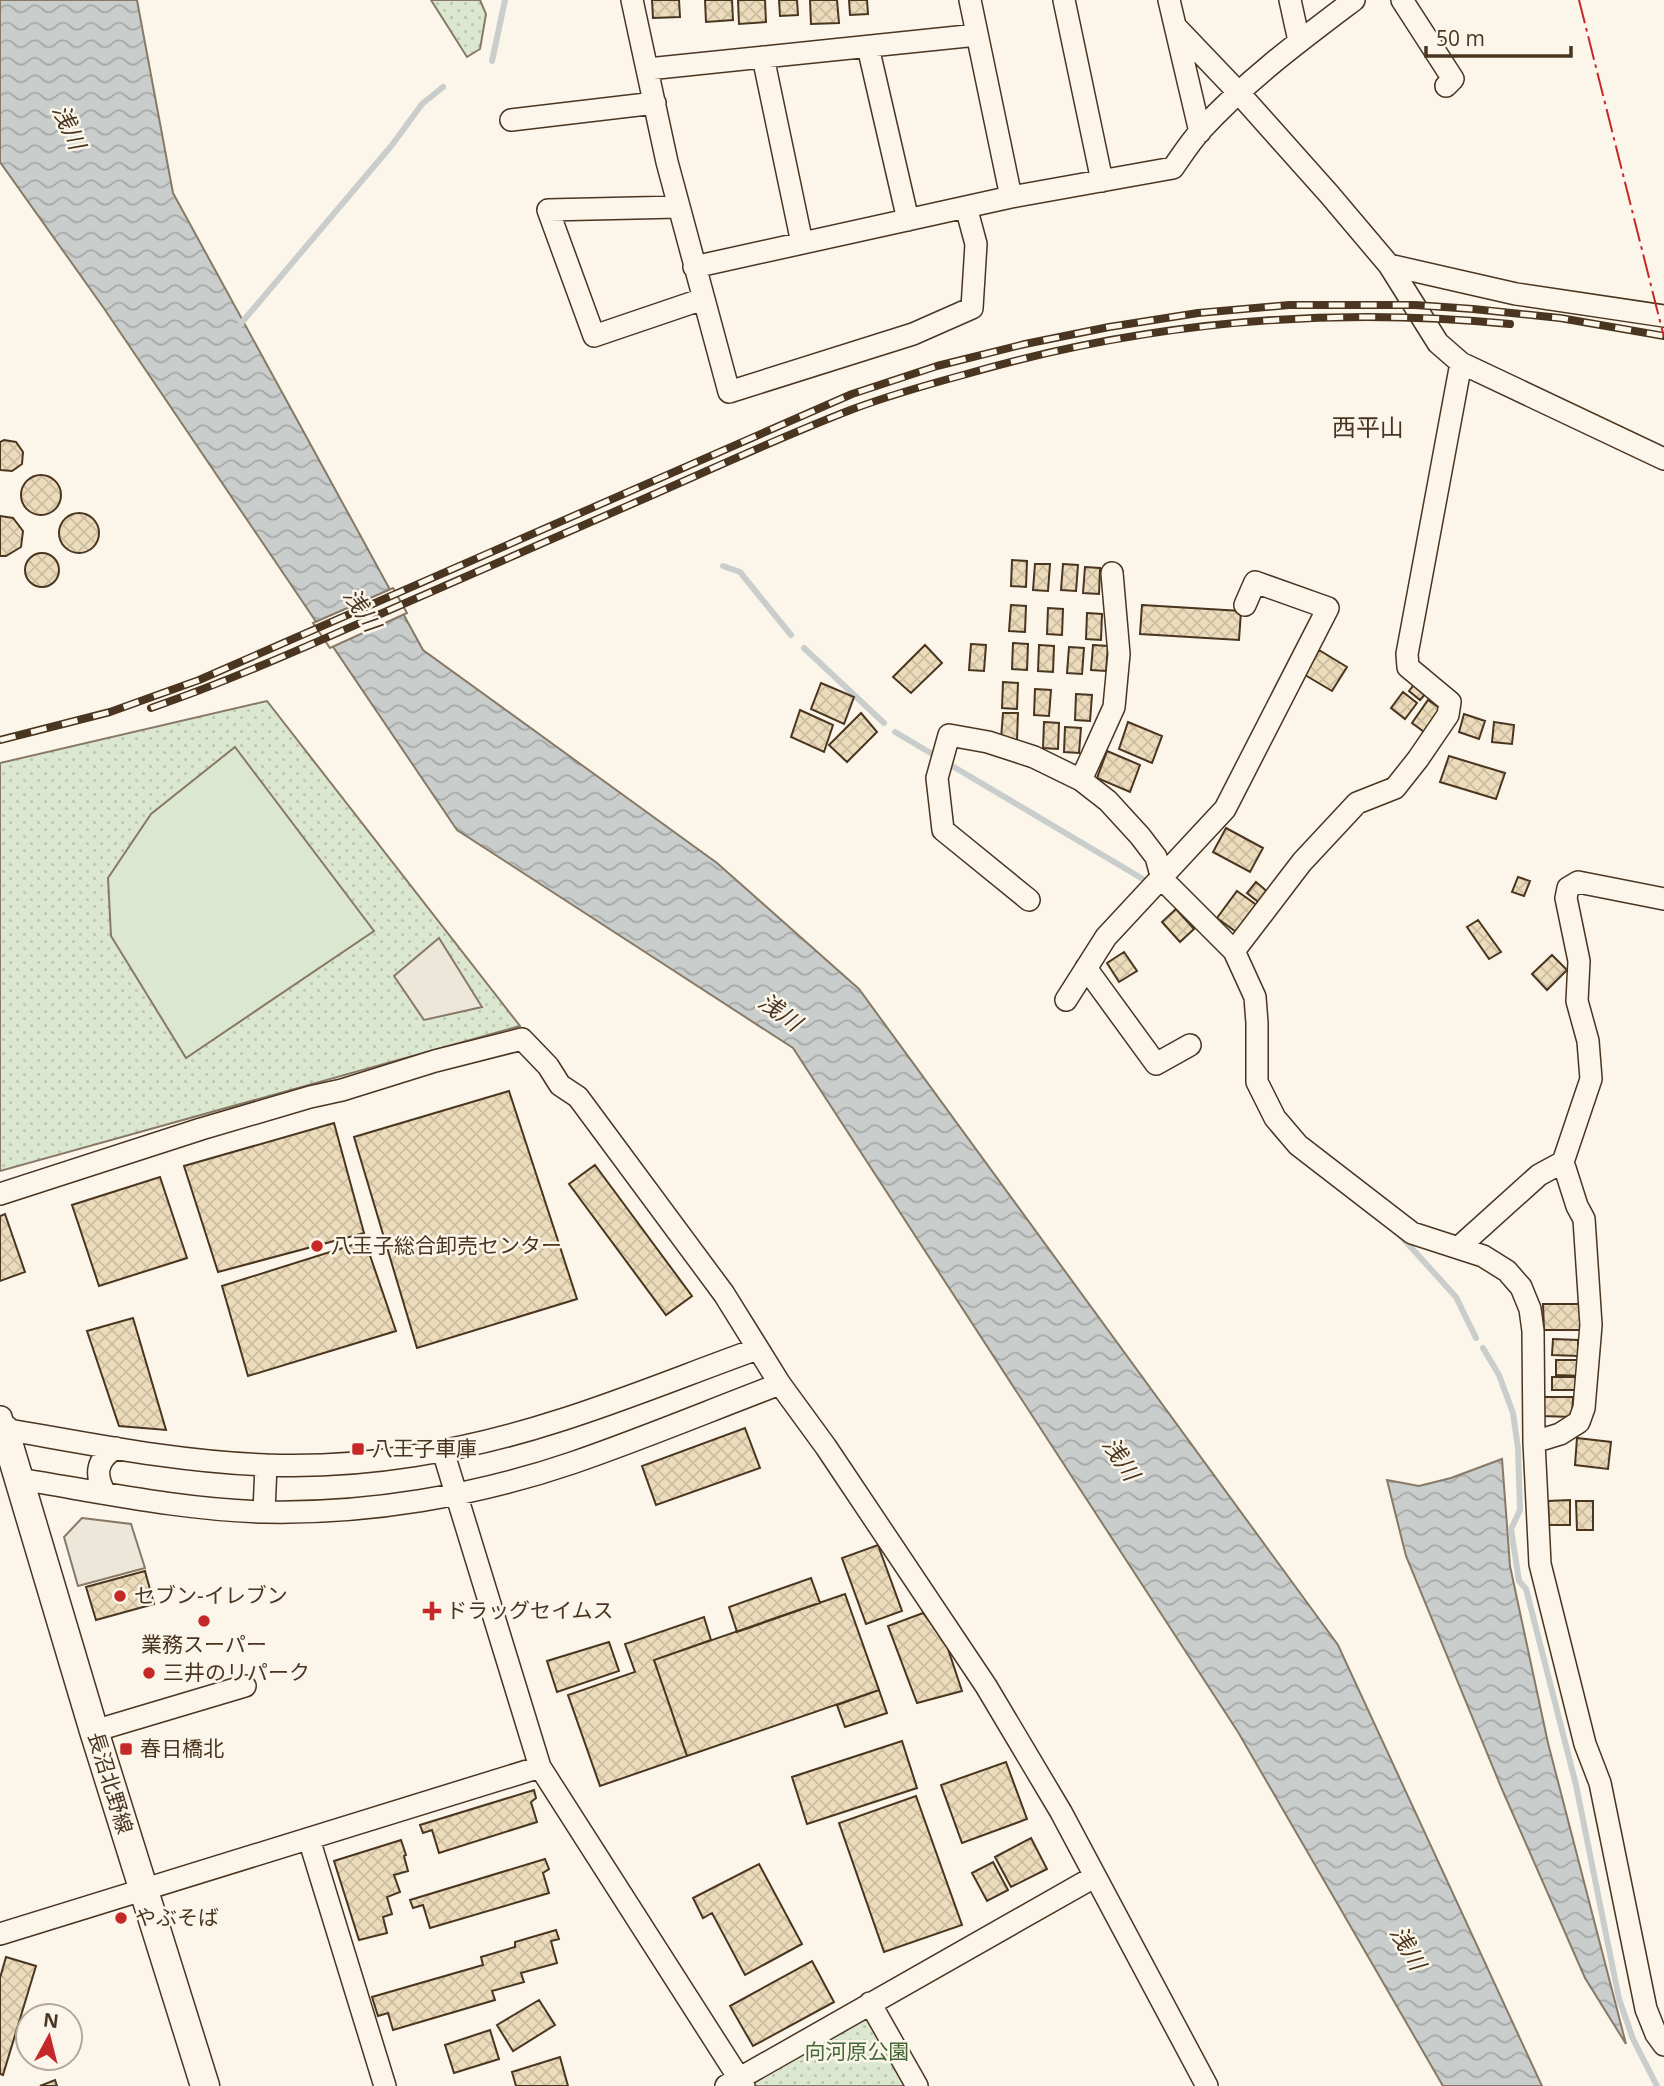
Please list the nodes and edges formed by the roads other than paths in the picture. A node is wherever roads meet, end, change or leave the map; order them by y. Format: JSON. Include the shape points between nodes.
{"nodes":[{"id":1,"x":632,"y":0,"type":"edge"},
{"id":2,"x":970,"y":0,"type":"edge"},
{"id":3,"x":1064,"y":0,"type":"edge"},
{"id":4,"x":1169,"y":0,"type":"edge"},
{"id":5,"x":1290,"y":0,"type":"edge"},
{"id":6,"x":1354,"y":0,"type":"edge"},
{"id":7,"x":1402,"y":0,"type":"edge"},
{"id":8,"x":1175,"y":27,"type":"junction"},
{"id":9,"x":977,"y":35,"type":"junction"},
{"id":10,"x":1299,"y":41,"type":"junction"},
{"id":11,"x":868,"y":47,"type":"junction"},
{"id":12,"x":763,"y":57,"type":"junction"},
{"id":13,"x":648,"y":69,"type":"junction"},
{"id":14,"x":1446,"y":86,"type":"dead end"},
{"id":15,"x":1238,"y":92,"type":"junction"},
{"id":16,"x":655,"y":103,"type":"junction"},
{"id":17,"x":511,"y":120,"type":"dead end"},
{"id":18,"x":1200,"y":132,"type":"junction"},
{"id":19,"x":1102,"y":181,"type":"junction"},
{"id":20,"x":1011,"y":197,"type":"junction"},
{"id":21,"x":678,"y":206,"type":"junction"},
{"id":22,"x":967,"y":206,"type":"junction"},
{"id":23,"x":908,"y":219,"type":"junction"},
{"id":24,"x":802,"y":243,"type":"junction"},
{"id":25,"x":1389,"y":265,"type":"junction"},
{"id":26,"x":694,"y":267,"type":"junction"},
{"id":27,"x":704,"y":299,"type":"junction"},
{"id":28,"x":1664,"y":316,"type":"edge"},
{"id":29,"x":1461,"y":363,"type":"junction"},
{"id":30,"x":1664,"y":459,"type":"edge"},
{"id":31,"x":1112,"y":573,"type":"dead end"},
{"id":32,"x":1245,"y":605,"type":"dead end"},
{"id":33,"x":1081,"y":779,"type":"junction"},
{"id":34,"x":1162,"y":878,"type":"junction"},
{"id":35,"x":1664,"y":899,"type":"edge"},
{"id":36,"x":1029,"y":900,"type":"dead end"},
{"id":37,"x":1234,"y":951,"type":"junction"},
{"id":38,"x":1086,"y":968,"type":"junction"},
{"id":39,"x":1066,"y":1000,"type":"dead end"},
{"id":40,"x":1190,"y":1045,"type":"dead end"},
{"id":41,"x":1563,"y":1162,"type":"junction"},
{"id":42,"x":0,"y":1194,"type":"edge"},
{"id":43,"x":1458,"y":1248,"type":"junction"},
{"id":44,"x":757,"y":1349,"type":"junction"},
{"id":45,"x":780,"y":1384,"type":"junction"},
{"id":46,"x":1,"y":1424,"type":"edge"},
{"id":47,"x":1534,"y":1442,"type":"junction"},
{"id":48,"x":116,"y":1448,"type":"junction"},
{"id":49,"x":443,"y":1451,"type":"junction"},
{"id":50,"x":266,"y":1465,"type":"junction"},
{"id":51,"x":10,"y":1477,"type":"edge"},
{"id":52,"x":105,"y":1493,"type":"junction"},
{"id":53,"x":455,"y":1495,"type":"junction"},
{"id":54,"x":264,"y":1512,"type":"junction"},
{"id":55,"x":245,"y":1686,"type":"dead end"},
{"id":56,"x":94,"y":1731,"type":"junction"},
{"id":57,"x":540,"y":1767,"type":"junction"},
{"id":58,"x":309,"y":1839,"type":"junction"},
{"id":59,"x":1094,"y":1877,"type":"junction"},
{"id":60,"x":143,"y":1890,"type":"junction"},
{"id":61,"x":0,"y":1934,"type":"edge"},
{"id":62,"x":870,"y":2003,"type":"junction"},
{"id":63,"x":1664,"y":2045,"type":"edge"},
{"id":64,"x":736,"y":2084,"type":"edge"},
{"id":65,"x":205,"y":2086,"type":"edge"},
{"id":66,"x":385,"y":2086,"type":"edge"},
{"id":67,"x":917,"y":2086,"type":"edge"},
{"id":68,"x":1207,"y":2086,"type":"edge"}],
"edges":[{"from":1,"to":13,"type":"street"},
{"from":2,"to":9,"type":"street"},
{"from":3,"to":19,"type":"street"},
{"from":4,"to":8,"type":"street"},
{"from":5,"to":10,"type":"street"},
{"from":6,"to":10,"type":"street"},
{"from":7,"to":14,"type":"street","via":[[1453,79]]},
{"from":8,"to":15,"type":"street"},
{"from":8,"to":18,"type":"street"},
{"from":9,"to":11,"type":"street"},
{"from":9,"to":20,"type":"street"},
{"from":10,"to":15,"type":"street"},
{"from":11,"to":12,"type":"street"},
{"from":11,"to":23,"type":"street"},
{"from":12,"to":13,"type":"street"},
{"from":12,"to":24,"type":"street"},
{"from":13,"to":16,"type":"street"},
{"from":15,"to":18,"type":"street"},
{"from":15,"to":25,"type":"street"},
{"from":16,"to":17,"type":"street"},
{"from":16,"to":21,"type":"street"},
{"from":18,"to":19,"type":"street","via":[[1173,168]]},
{"from":19,"to":20,"type":"street"},
{"from":20,"to":22,"type":"street"},
{"from":21,"to":26,"type":"street"},
{"from":21,"to":27,"type":"street","via":[[548,210],[594,335]]},
{"from":22,"to":23,"type":"street"},
{"from":22,"to":27,"type":"street","via":[[976,244],[972,308],[914,334],[729,392]]},
{"from":23,"to":24,"type":"street"},
{"from":24,"to":26,"type":"street"},
{"from":25,"to":28,"type":"street","via":[[1516,294]]},
{"from":25,"to":29,"type":"street","via":[[1438,343]]},
{"from":26,"to":27,"type":"street"},
{"from":29,"to":30,"type":"street"},
{"from":29,"to":37,"type":"street","via":[[1407,654],[1408,667],[1450,702],[1448,715],[1395,788],[1357,803],[1303,862]]},
{"from":31,"to":33,"type":"street","via":[[1118,654],[1114,707]]},
{"from":32,"to":34,"type":"street","via":[[1255,582],[1328,608],[1225,809]]},
{"from":33,"to":34,"type":"street","via":[[1140,836],[1156,857]]},
{"from":33,"to":36,"type":"street","via":[[1034,757],[949,735],[937,778],[943,830]]},
{"from":34,"to":37,"type":"street"},
{"from":34,"to":38,"type":"street","via":[[1106,936]]},
{"from":35,"to":41,"type":"street","via":[[1578,882],[1568,888],[1579,961],[1577,1001],[1588,1041],[1591,1079]]},
{"from":37,"to":43,"type":"street","via":[[1255,997],[1257,1082],[1275,1118],[1298,1145],[1412,1233]]},
{"from":38,"to":39,"type":"street"},
{"from":38,"to":40,"type":"street","via":[[1156,1064]]},
{"from":41,"to":43,"type":"street","via":[[1539,1175]]},
{"from":41,"to":47,"type":"street","via":[[1584,1219],[1591,1325],[1584,1408],[1579,1422]]},
{"from":42,"to":44,"type":"street","via":[[286,1104],[522,1040],[560,1085],[578,1097],[724,1294]]},
{"from":43,"to":47,"type":"street","via":[[1507,1271],[1521,1287],[1530,1309]]},
{"from":44,"to":45,"type":"street"},
{"from":44,"to":49,"type":"street","via":[[558,1421]]},
{"from":45,"to":53,"type":"street","via":[[572,1463]]},
{"from":45,"to":59,"type":"street","via":[[986,1686]]},
{"from":46,"to":48,"type":"street"},
{"from":46,"to":51,"type":"main road","name":"長沼北野線"},
{"from":47,"to":63,"type":"street","via":[[1540,1564],[1585,1744],[1600,1783],[1646,2009]]},
{"from":48,"to":50,"type":"street"},
{"from":48,"to":52,"type":"street","via":[[98,1470]]},
{"from":49,"to":50,"type":"street","via":[[361,1462]]},
{"from":49,"to":53,"type":"street"},
{"from":50,"to":54,"type":"street"},
{"from":51,"to":52,"type":"street"},
{"from":51,"to":56,"type":"main road","name":"長沼北野線"},
{"from":52,"to":54,"type":"street"},
{"from":53,"to":54,"type":"street"},
{"from":53,"to":57,"type":"street"},
{"from":55,"to":56,"type":"street"},
{"from":56,"to":60,"type":"main road","name":"長沼北野線"},
{"from":57,"to":58,"type":"street"},
{"from":57,"to":64,"type":"street"},
{"from":58,"to":60,"type":"street"},
{"from":58,"to":66,"type":"street"},
{"from":59,"to":62,"type":"street"},
{"from":59,"to":68,"type":"street"},
{"from":60,"to":61,"type":"street"},
{"from":60,"to":65,"type":"main road","name":"長沼北野線"},
{"from":62,"to":64,"type":"street"},
{"from":62,"to":67,"type":"street"}]}
